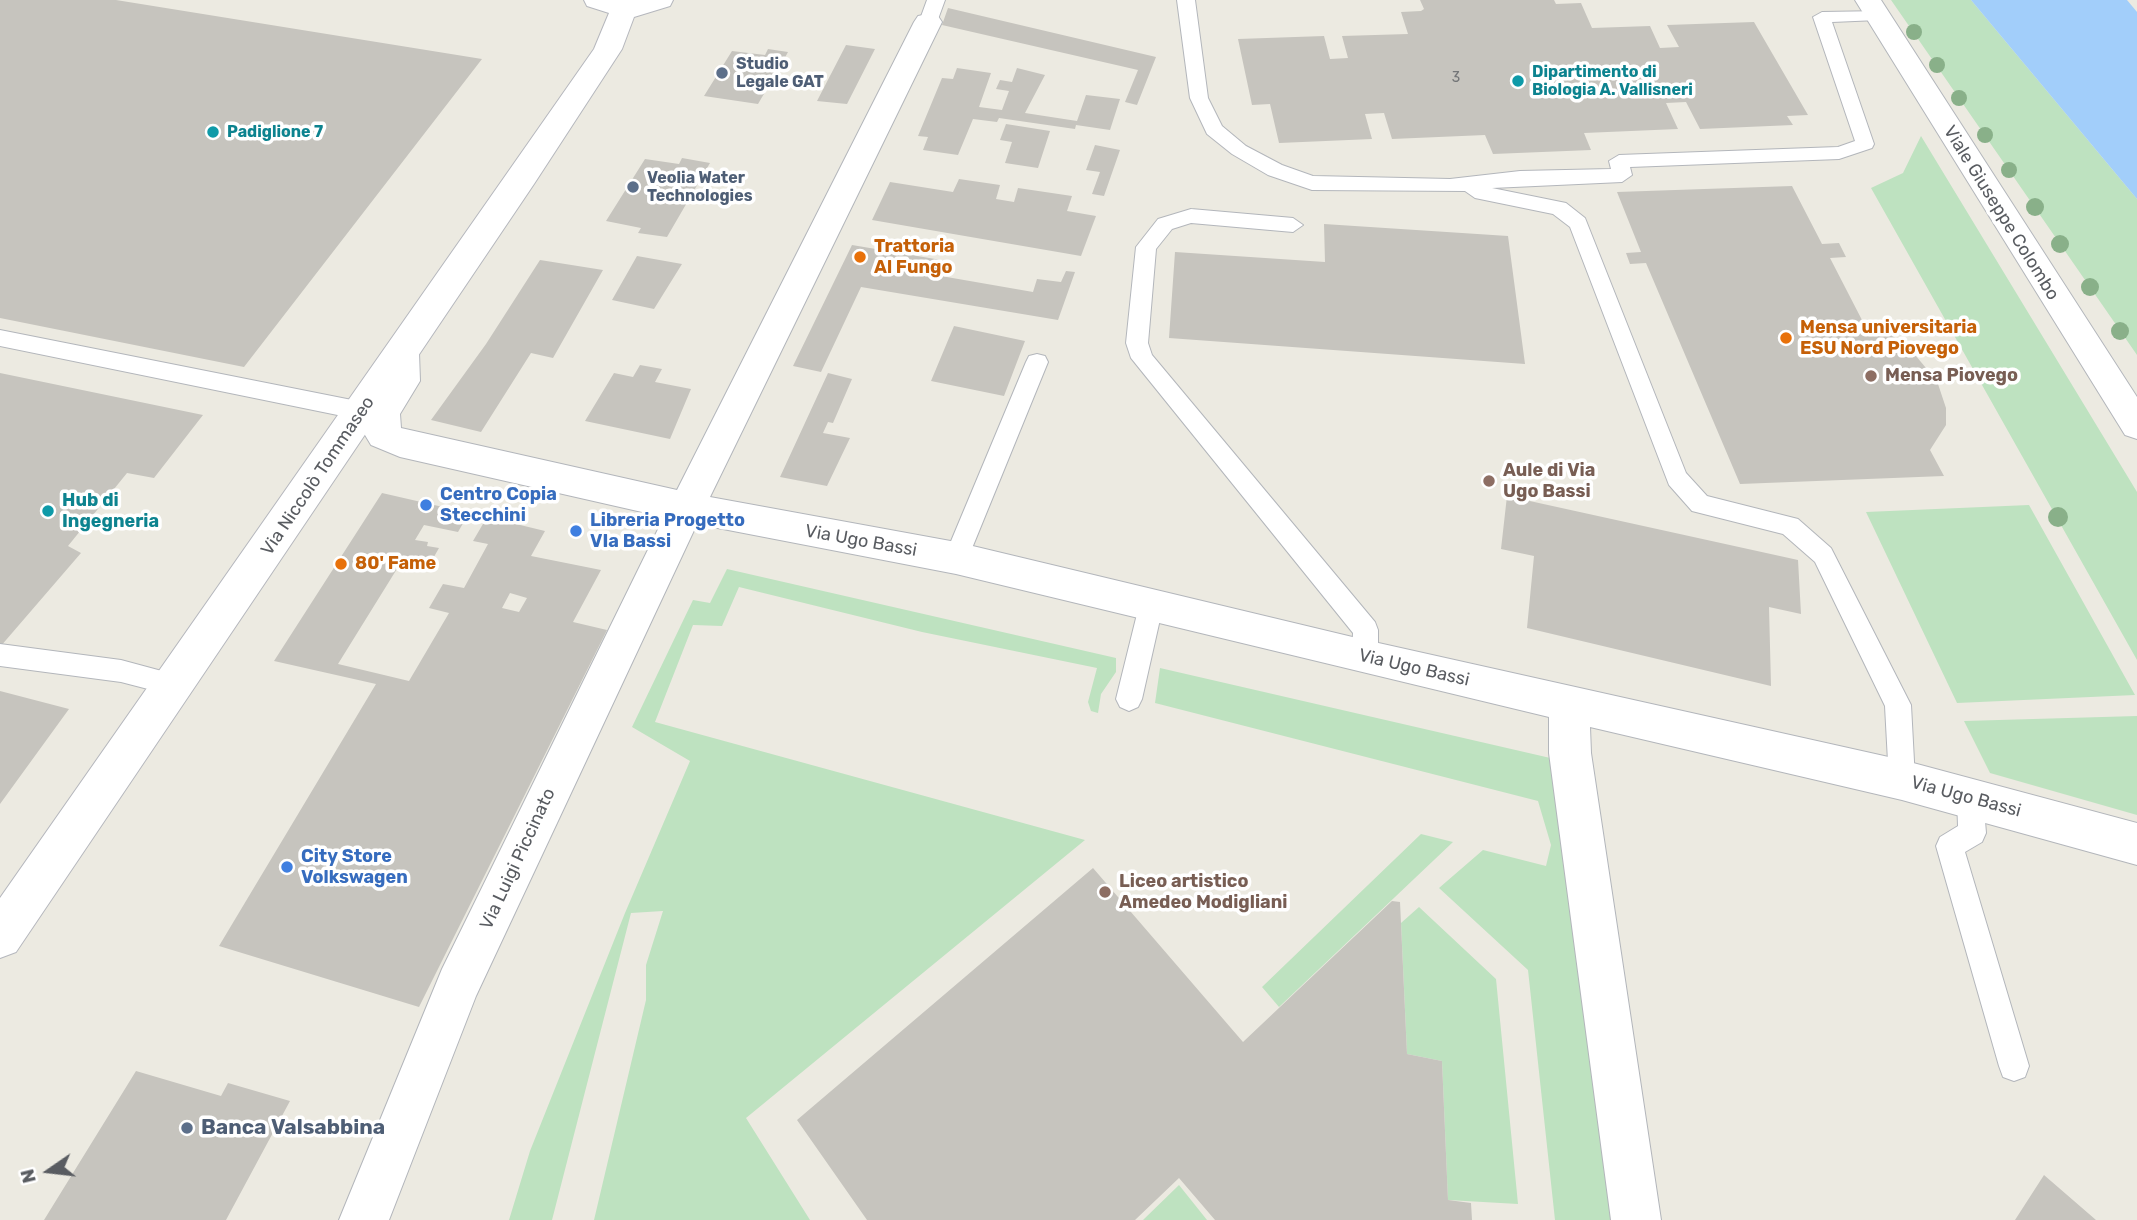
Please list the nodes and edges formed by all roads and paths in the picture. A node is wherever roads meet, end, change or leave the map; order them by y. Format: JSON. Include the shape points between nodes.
{"nodes":[{"id":1,"x":660,"y":0,"type":"edge"},
{"id":2,"x":1186,"y":0,"type":"edge"},
{"id":3,"x":610,"y":5,"type":"edge"},
{"id":4,"x":1873,"y":8,"type":"edge"},
{"id":5,"x":932,"y":11,"type":"edge"},
{"id":6,"x":1450,"y":186,"type":"junction"},
{"id":7,"x":1293,"y":225,"type":"dead end"},
{"id":8,"x":0,"y":338,"type":"edge"},
{"id":9,"x":402,"y":353,"type":"junction"},
{"id":10,"x":1037,"y":362,"type":"dead end"},
{"id":11,"x":362,"y":411,"type":"junction"},
{"id":12,"x":2137,"y":425,"type":"edge"},
{"id":13,"x":688,"y":505,"type":"junction"},
{"id":14,"x":957,"y":558,"type":"junction"},
{"id":15,"x":1151,"y":606,"type":"junction"},
{"id":16,"x":0,"y":655,"type":"edge"},
{"id":17,"x":1365,"y":657,"type":"junction"},
{"id":18,"x":175,"y":685,"type":"junction"},
{"id":19,"x":1129,"y":699,"type":"dead end"},
{"id":20,"x":1569,"y":704,"type":"junction"},
{"id":21,"x":1902,"y":780,"type":"junction"},
{"id":22,"x":1970,"y":797,"type":"junction"},
{"id":23,"x":2137,"y":844,"type":"edge"},
{"id":24,"x":0,"y":936,"type":"edge"},
{"id":25,"x":2014,"y":1066,"type":"dead end"},
{"id":26,"x":364,"y":1220,"type":"edge"},
{"id":27,"x":1636,"y":1220,"type":"edge"}],
"edges":[{"from":1,"to":3,"type":"street","name":"Via Niccolò Tommaseo","via":[[637,9]]},
{"from":2,"to":6,"type":"lane","via":[[1199,98],[1214,130],[1240,150],[1275,170],[1312,183]]},
{"from":3,"to":9,"type":"street","name":"Via Niccolò Tommaseo","via":[[608,49]]},
{"from":4,"to":6,"type":"lane","via":[[1822,17],[1865,144],[1839,153],[1619,161],[1622,175],[1520,178]]},
{"from":4,"to":12,"type":"street","name":"Viale Giuseppe Colombo"},
{"from":5,"to":13,"type":"street"},
{"from":6,"to":21,"type":"lane","via":[[1559,208],[1578,223],[1677,478],[1700,504],[1790,526],[1824,555],[1898,705]]},
{"from":7,"to":17,"type":"lane","via":[[1191,216],[1165,224],[1146,247],[1137,343],[1142,358],[1366,630]]},
{"from":8,"to":11,"type":"lane"},
{"from":9,"to":11,"type":"street","name":"Via Niccolò Tommaseo"},
{"from":9,"to":13,"type":"street","name":"Via Ugo Bassi","via":[[403,381],[383,412],[383,435],[400,443]]},
{"from":10,"to":14,"type":"lane"},
{"from":11,"to":18,"type":"street","name":"Via Niccolò Tommaseo"},
{"from":13,"to":14,"type":"street","name":"Via Ugo Bassi","via":[[755,522]]},
{"from":13,"to":26,"type":"street","name":"Via Luigi Piccinato","via":[[458,985]]},
{"from":14,"to":15,"type":"street","name":"Via Ugo Bassi"},
{"from":15,"to":17,"type":"street","name":"Via Ugo Bassi"},
{"from":15,"to":19,"type":"lane"},
{"from":16,"to":18,"type":"lane","via":[[121,671]]},
{"from":17,"to":20,"type":"street","name":"Via Ugo Bassi"},
{"from":18,"to":24,"type":"street","name":"Via Niccolò Tommaseo"},
{"from":20,"to":21,"type":"street","name":"Via Ugo Bassi"},
{"from":20,"to":27,"type":"street","via":[[1570,753]]},
{"from":21,"to":22,"type":"street","name":"Via Ugo Bassi"},
{"from":22,"to":23,"type":"street","name":"Via Ugo Bassi"},
{"from":22,"to":25,"type":"lane","via":[[1972,833],[1950,846]]}]}
